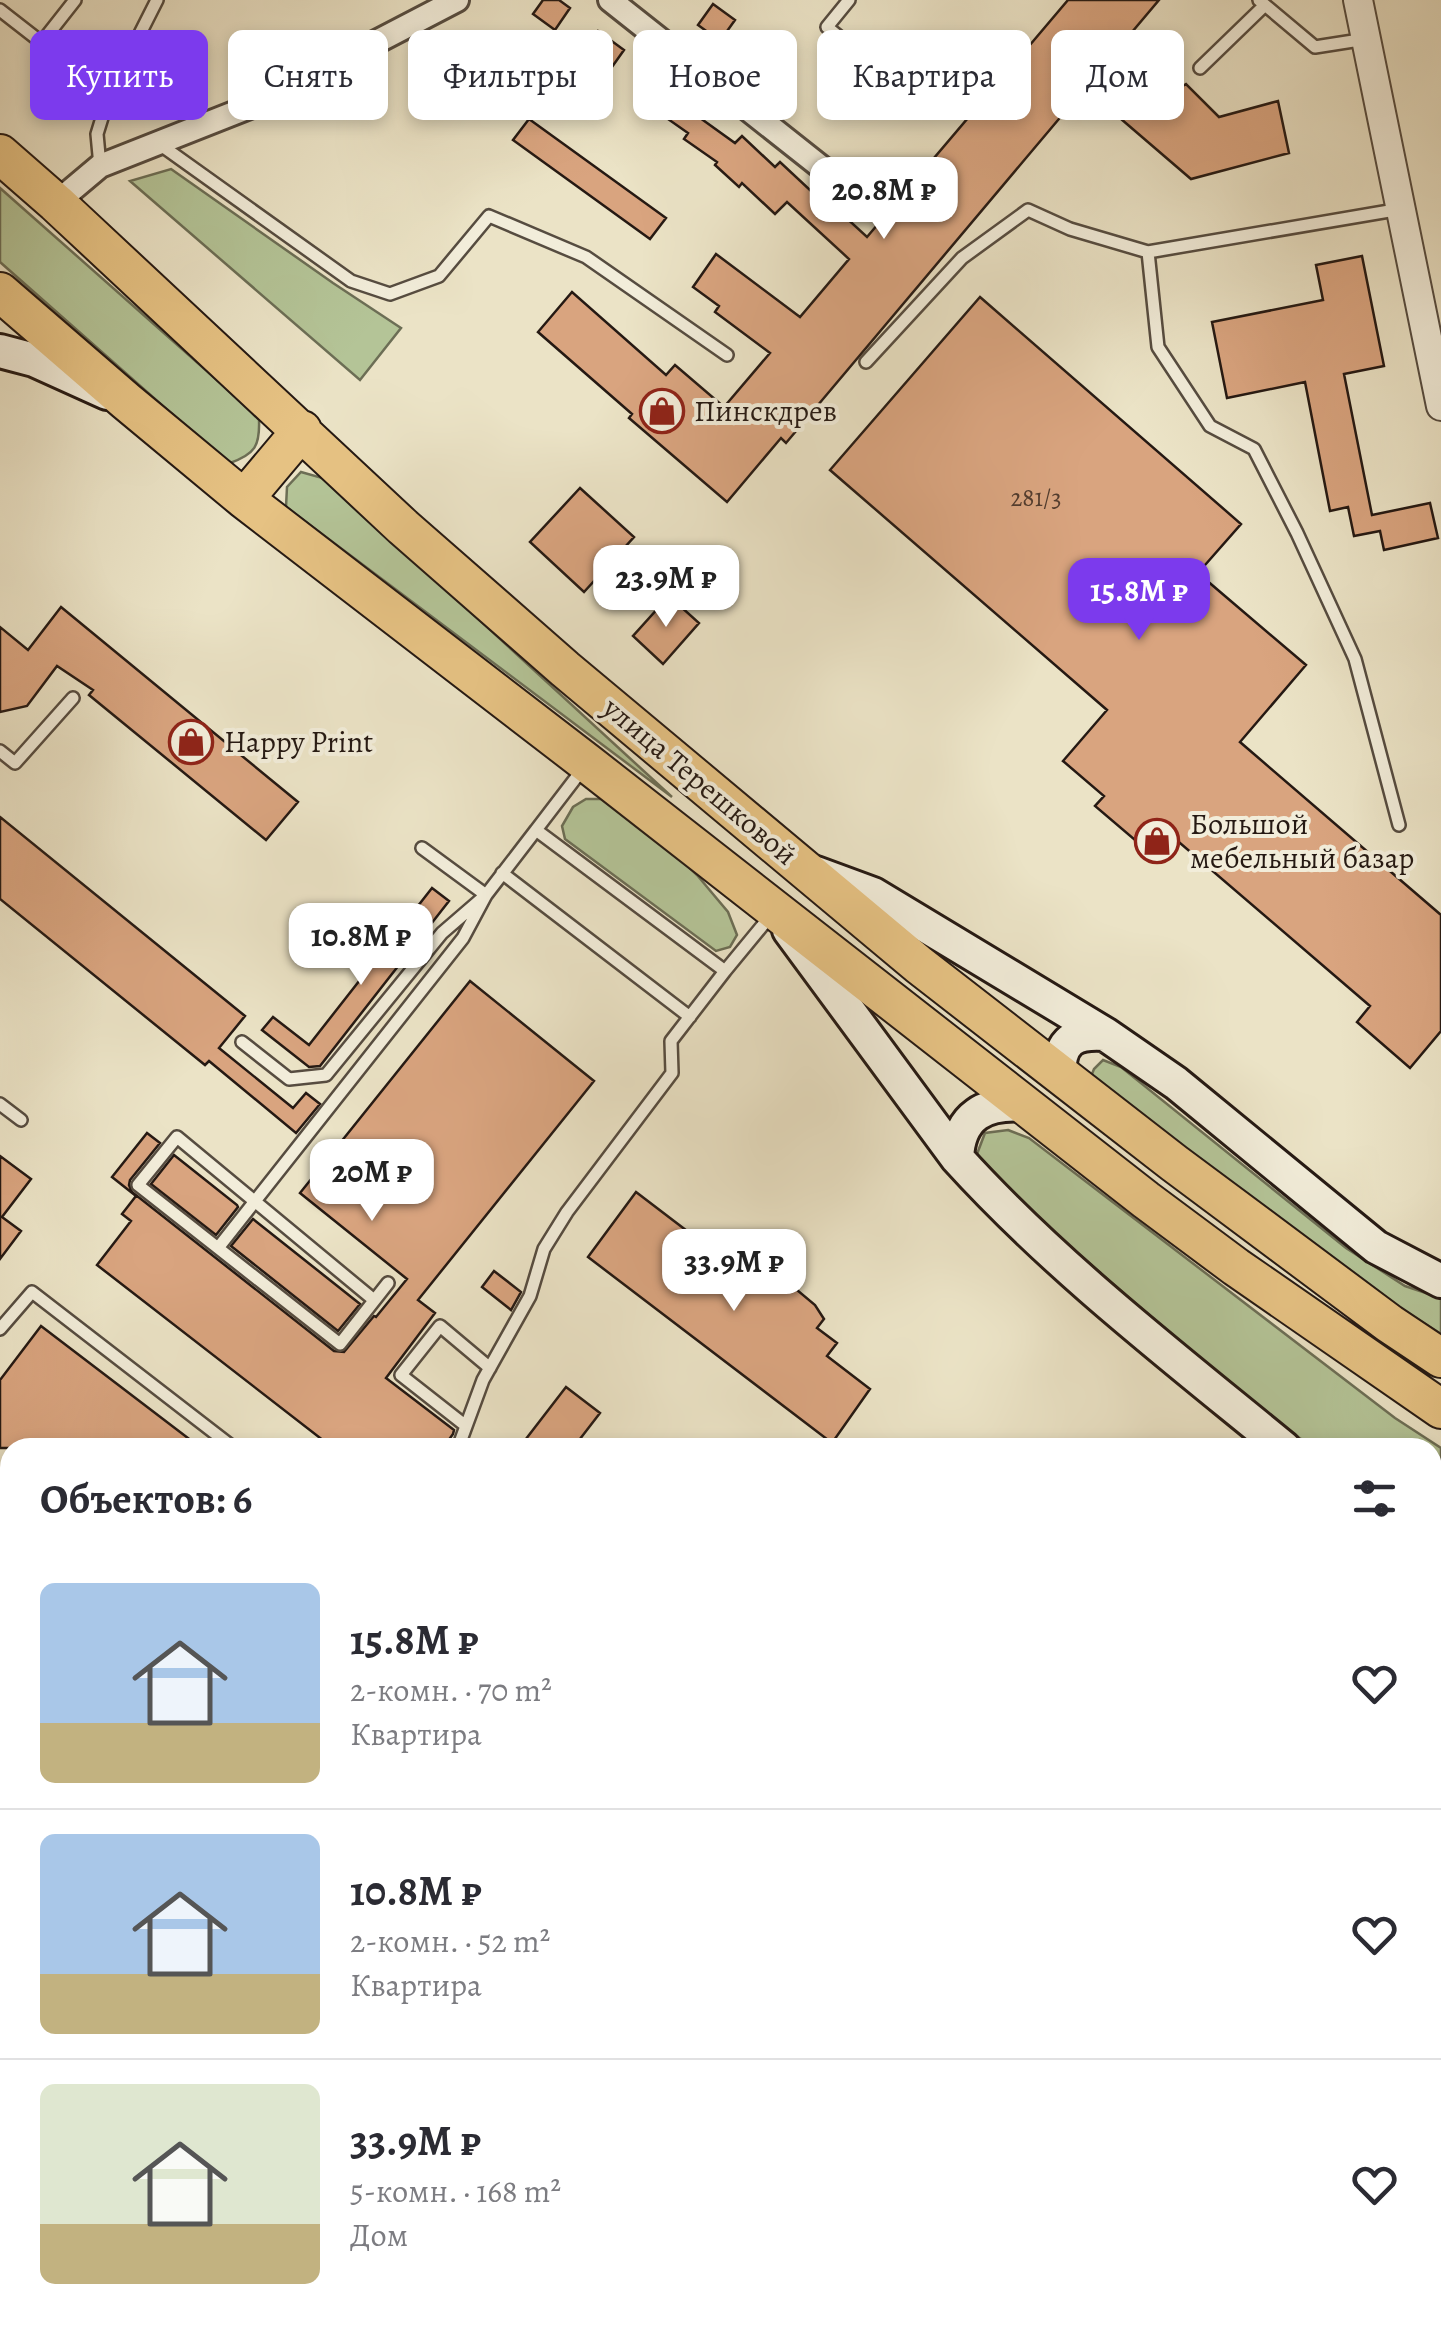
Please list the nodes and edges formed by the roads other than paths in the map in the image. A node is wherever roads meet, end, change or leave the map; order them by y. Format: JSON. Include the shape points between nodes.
{"nodes":[{"id":1,"x":74,"y":0,"type":"edge"},
{"id":2,"x":157,"y":0,"type":"edge"},
{"id":3,"x":457,"y":0,"type":"edge"},
{"id":4,"x":610,"y":0,"type":"edge"},
{"id":5,"x":849,"y":0,"type":"edge"},
{"id":6,"x":1358,"y":0,"type":"edge"},
{"id":7,"x":1262,"y":2,"type":"edge"},
{"id":8,"x":0,"y":10,"type":"edge"},
{"id":9,"x":51,"y":30,"type":"edge"},
{"id":10,"x":142,"y":30,"type":"edge"},
{"id":11,"x":831,"y":30,"type":"edge"},
{"id":12,"x":30,"y":33,"type":"edge"},
{"id":13,"x":1366,"y":40,"type":"junction"},
{"id":14,"x":1200,"y":68,"type":"dead end"},
{"id":15,"x":101,"y":120,"type":"edge"},
{"id":16,"x":158,"y":143,"type":"junction"},
{"id":17,"x":0,"y":154,"type":"edge"},
{"id":18,"x":100,"y":166,"type":"junction"},
{"id":19,"x":850,"y":190,"type":"dead end"},
{"id":20,"x":56,"y":203,"type":"junction"},
{"id":21,"x":1401,"y":209,"type":"junction"},
{"id":22,"x":1148,"y":252,"type":"junction"},
{"id":23,"x":0,"y":292,"type":"edge"},
{"id":24,"x":0,"y":351,"type":"edge"},
{"id":25,"x":727,"y":355,"type":"dead end"},
{"id":26,"x":866,"y":362,"type":"dead end"},
{"id":27,"x":126,"y":402,"type":"junction"},
{"id":28,"x":1441,"y":406,"type":"edge"},
{"id":29,"x":302,"y":430,"type":"junction"},
{"id":30,"x":244,"y":499,"type":"junction"},
{"id":31,"x":73,"y":698,"type":"dead end"},
{"id":32,"x":0,"y":752,"type":"edge"},
{"id":33,"x":588,"y":762,"type":"junction"},
{"id":34,"x":751,"y":824,"type":"junction"},
{"id":35,"x":1398,"y":825,"type":"dead end"},
{"id":36,"x":536,"y":830,"type":"junction"},
{"id":37,"x":422,"y":848,"type":"dead end"},
{"id":38,"x":718,"y":866,"type":"junction"},
{"id":39,"x":805,"y":870,"type":"junction"},
{"id":40,"x":502,"y":874,"type":"junction"},
{"id":41,"x":486,"y":895,"type":"junction"},
{"id":42,"x":775,"y":910,"type":"junction"},
{"id":43,"x":725,"y":972,"type":"junction"},
{"id":44,"x":690,"y":1016,"type":"junction"},
{"id":45,"x":1105,"y":1034,"type":"junction"},
{"id":46,"x":242,"y":1042,"type":"dead end"},
{"id":47,"x":1060,"y":1073,"type":"junction"},
{"id":48,"x":0,"y":1104,"type":"edge"},
{"id":49,"x":1025,"y":1105,"type":"junction"},
{"id":50,"x":22,"y":1120,"type":"dead end"},
{"id":51,"x":957,"y":1158,"type":"junction"},
{"id":52,"x":256,"y":1202,"type":"junction"},
{"id":53,"x":218,"y":1248,"type":"junction"},
{"id":54,"x":1441,"y":1282,"type":"edge"},
{"id":55,"x":388,"y":1283,"type":"dead end"},
{"id":56,"x":374,"y":1300,"type":"junction"},
{"id":57,"x":0,"y":1329,"type":"edge"},
{"id":58,"x":1441,"y":1358,"type":"edge"},
{"id":59,"x":490,"y":1368,"type":"junction"},
{"id":60,"x":1441,"y":1409,"type":"edge"},
{"id":61,"x":466,"y":1426,"type":"junction"},
{"id":62,"x":221,"y":1438,"type":"edge"},
{"id":63,"x":462,"y":1438,"type":"edge"},
{"id":64,"x":1272,"y":1438,"type":"edge"}],
"edges":[{"from":1,"to":9,"type":"lane"},
{"from":2,"to":10,"type":"lane"},
{"from":3,"to":16,"type":"street","via":[[257,104]]},
{"from":4,"to":19,"type":"street"},
{"from":5,"to":11,"type":"lane"},
{"from":6,"to":13,"type":"street"},
{"from":7,"to":13,"type":"lane","via":[[1315,47]]},
{"from":7,"to":14,"type":"lane"},
{"from":8,"to":12,"type":"lane"},
{"from":13,"to":21,"type":"street"},
{"from":15,"to":18,"type":"lane"},
{"from":16,"to":18,"type":"street"},
{"from":16,"to":25,"type":"lane","via":[[351,281],[390,294],[439,276],[489,216],[586,256]]},
{"from":17,"to":20,"type":"main road","name":"улица Терешковой"},
{"from":18,"to":20,"type":"street"},
{"from":20,"to":29,"type":"main road","name":"улица Терешковой"},
{"from":21,"to":22,"type":"lane"},
{"from":21,"to":28,"type":"street"},
{"from":22,"to":26,"type":"lane","via":[[1028,210],[962,258]]},
{"from":22,"to":35,"type":"lane","via":[[1158,347],[1210,426],[1254,449],[1355,658]]},
{"from":23,"to":27,"type":"main road","name":"улица Терешковой"},
{"from":24,"to":27,"type":"main road"},
{"from":27,"to":30,"type":"main road","name":"улица Терешковой"},
{"from":29,"to":30,"type":"main road"},
{"from":29,"to":34,"type":"main road","name":"улица Терешковой","via":[[403,527]]},
{"from":30,"to":33,"type":"main road","name":"улица Терешковой"},
{"from":31,"to":32,"type":"lane","via":[[15,763]]},
{"from":33,"to":36,"type":"lane"},
{"from":33,"to":38,"type":"main road","name":"улица Терешковой"},
{"from":34,"to":38,"type":"main road"},
{"from":34,"to":39,"type":"main road","name":"улица Терешковой"},
{"from":36,"to":40,"type":"lane"},
{"from":36,"to":43,"type":"lane"},
{"from":37,"to":41,"type":"lane"},
{"from":38,"to":42,"type":"main road","name":"улица Терешковой"},
{"from":39,"to":45,"type":"main road","via":[[873,894]]},
{"from":39,"to":47,"type":"main road","name":"улица Терешковой"},
{"from":40,"to":41,"type":"lane"},
{"from":40,"to":44,"type":"lane"},
{"from":41,"to":46,"type":"lane","via":[[442,932],[326,1075],[289,1078]]},
{"from":41,"to":52,"type":"lane","via":[[463,938]]},
{"from":42,"to":43,"type":"lane"},
{"from":42,"to":49,"type":"main road","name":"улица Терешковой"},
{"from":42,"to":51,"type":"main road"},
{"from":43,"to":44,"type":"lane"},
{"from":44,"to":59,"type":"lane","via":[[671,1041],[672,1073],[544,1249],[530,1296]]},
{"from":45,"to":47,"type":"main road","via":[[1072,1039],[1063,1049]]},
{"from":45,"to":54,"type":"main road","via":[[1176,1083],[1376,1247]]},
{"from":47,"to":58,"type":"main road","name":"улица Терешковой"},
{"from":48,"to":50,"type":"lane"},
{"from":49,"to":51,"type":"main road","via":[[1002,1103],[972,1118]]},
{"from":49,"to":60,"type":"main road","name":"улица Терешковой","via":[[1236,1267]]},
{"from":51,"to":64,"type":"main road","via":[[1092,1288]]},
{"from":52,"to":53,"type":"lane"},
{"from":52,"to":53,"type":"lane","via":[[178,1137],[138,1185]]},
{"from":52,"to":56,"type":"lane"},
{"from":53,"to":56,"type":"lane","via":[[340,1344]]},
{"from":55,"to":56,"type":"lane"},
{"from":57,"to":62,"type":"lane","via":[[32,1292]]},
{"from":59,"to":61,"type":"lane"},
{"from":59,"to":61,"type":"lane","via":[[440,1326],[402,1375]]},
{"from":61,"to":63,"type":"lane"}]}
